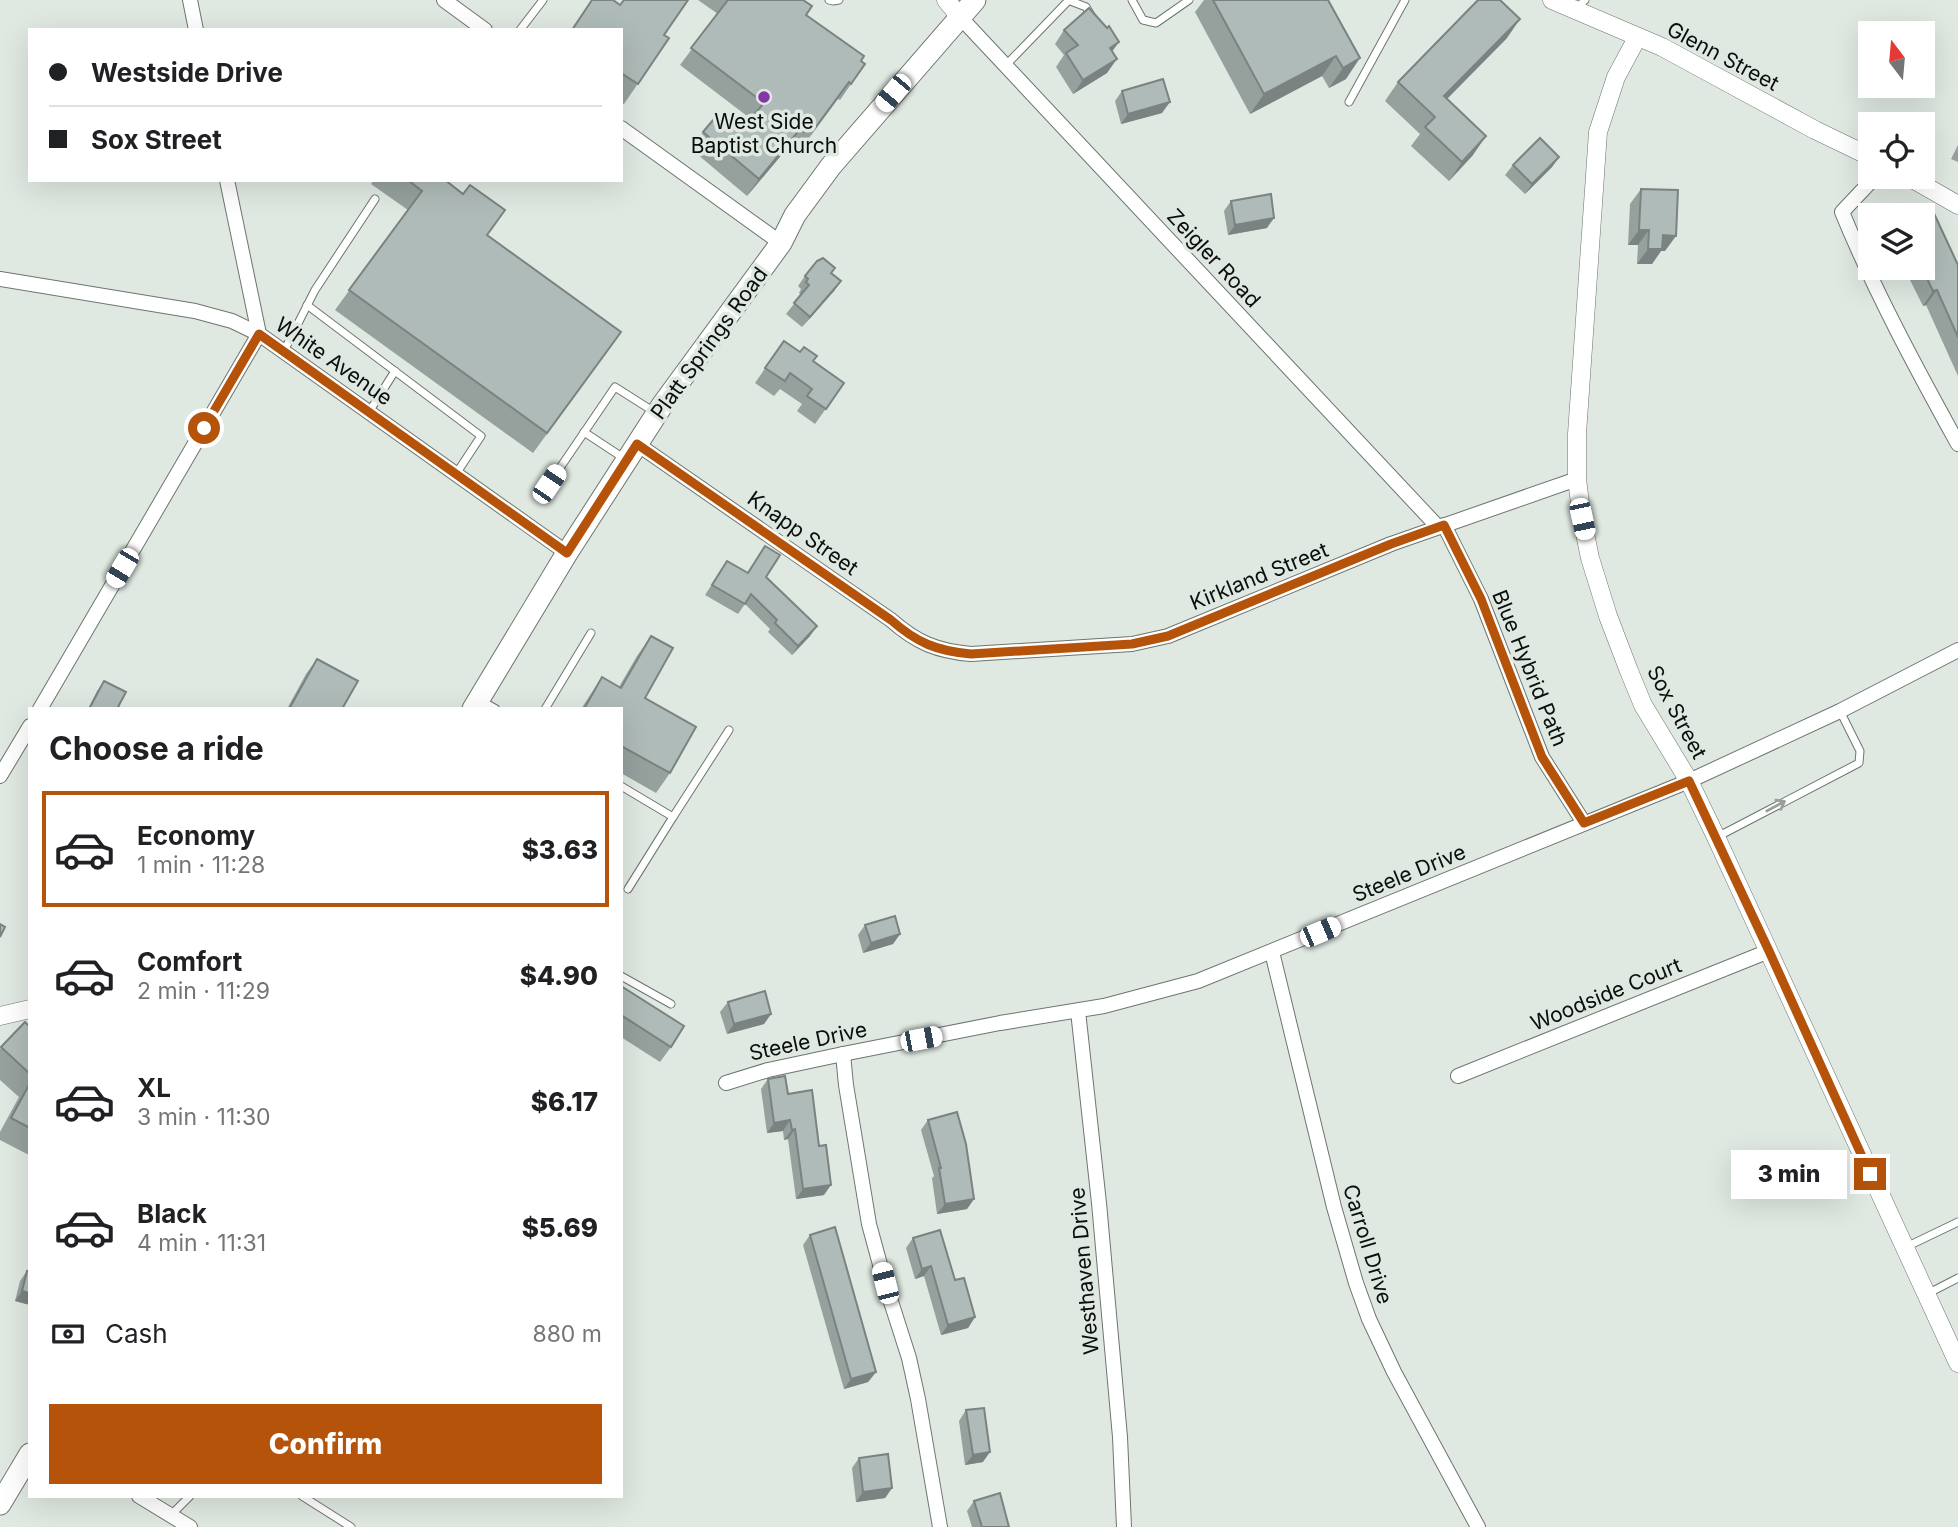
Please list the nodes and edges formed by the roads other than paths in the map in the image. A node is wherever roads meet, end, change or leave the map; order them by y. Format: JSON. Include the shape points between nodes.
{"nodes":[{"id":1,"x":444,"y":0,"type":"edge"},
{"id":2,"x":543,"y":0,"type":"edge"},
{"id":3,"x":829,"y":0,"type":"edge"},
{"id":4,"x":839,"y":0,"type":"edge"},
{"id":5,"x":946,"y":0,"type":"edge"},
{"id":6,"x":975,"y":0,"type":"edge"},
{"id":7,"x":1068,"y":0,"type":"edge"},
{"id":8,"x":1132,"y":0,"type":"edge"},
{"id":9,"x":1189,"y":0,"type":"edge"},
{"id":10,"x":1405,"y":0,"type":"edge"},
{"id":11,"x":1552,"y":0,"type":"edge"},
{"id":12,"x":194,"y":2,"type":"edge"},
{"id":13,"x":1580,"y":5,"type":"edge"},
{"id":14,"x":960,"y":17,"type":"junction"},
{"id":15,"x":1097,"y":26,"type":"edge"},
{"id":16,"x":196,"y":28,"type":"edge"},
{"id":17,"x":482,"y":28,"type":"edge"},
{"id":18,"x":522,"y":28,"type":"edge"},
{"id":19,"x":1637,"y":38,"type":"junction"},
{"id":20,"x":1005,"y":65,"type":"junction"},
{"id":21,"x":1349,"y":102,"type":"dead end"},
{"id":22,"x":623,"y":129,"type":"edge"},
{"id":23,"x":1858,"y":151,"type":"edge"},
{"id":24,"x":227,"y":182,"type":"edge"},
{"id":25,"x":1864,"y":189,"type":"edge"},
{"id":26,"x":1930,"y":189,"type":"edge"},
{"id":27,"x":374,"y":199,"type":"dead end"},
{"id":28,"x":1958,"y":205,"type":"edge"},
{"id":29,"x":781,"y":243,"type":"junction"},
{"id":30,"x":0,"y":279,"type":"edge"},
{"id":31,"x":307,"y":305,"type":"junction"},
{"id":32,"x":259,"y":334,"type":"junction"},
{"id":33,"x":284,"y":351,"type":"junction"},
{"id":34,"x":395,"y":371,"type":"junction"},
{"id":35,"x":369,"y":412,"type":"junction"},
{"id":36,"x":657,"y":413,"type":"junction"},
{"id":37,"x":584,"y":432,"type":"junction"},
{"id":38,"x":1958,"y":444,"type":"edge"},
{"id":39,"x":632,"y":452,"type":"junction"},
{"id":40,"x":456,"y":474,"type":"junction"},
{"id":41,"x":1577,"y":479,"type":"junction"},
{"id":42,"x":549,"y":484,"type":"dead end"},
{"id":43,"x":1441,"y":526,"type":"junction"},
{"id":44,"x":567,"y":553,"type":"junction"},
{"id":45,"x":591,"y":633,"type":"dead end"},
{"id":46,"x":1958,"y":650,"type":"edge"},
{"id":47,"x":946,"y":652,"type":"joint"},
{"id":48,"x":483,"y":705,"type":"edge"},
{"id":49,"x":41,"y":707,"type":"edge"},
{"id":50,"x":546,"y":707,"type":"edge"},
{"id":51,"x":1840,"y":711,"type":"junction"},
{"id":52,"x":28,"y":729,"type":"edge"},
{"id":53,"x":729,"y":730,"type":"dead end"},
{"id":54,"x":0,"y":776,"type":"edge"},
{"id":55,"x":1689,"y":781,"type":"junction"},
{"id":56,"x":623,"y":789,"type":"edge"},
{"id":57,"x":673,"y":817,"type":"junction"},
{"id":58,"x":1584,"y":823,"type":"junction"},
{"id":59,"x":1716,"y":837,"type":"junction"},
{"id":60,"x":628,"y":889,"type":"dead end"},
{"id":61,"x":1769,"y":951,"type":"junction"},
{"id":62,"x":1272,"y":952,"type":"junction"},
{"id":63,"x":623,"y":977,"type":"edge"},
{"id":64,"x":671,"y":1004,"type":"dead end"},
{"id":65,"x":28,"y":1009,"type":"edge"},
{"id":66,"x":1078,"y":1011,"type":"junction"},
{"id":67,"x":0,"y":1016,"type":"edge"},
{"id":68,"x":843,"y":1054,"type":"junction"},
{"id":69,"x":1458,"y":1076,"type":"dead end"},
{"id":70,"x":726,"y":1083,"type":"dead end"},
{"id":71,"x":1958,"y":1222,"type":"edge"},
{"id":72,"x":1904,"y":1248,"type":"junction"},
{"id":73,"x":1958,"y":1278,"type":"edge"},
{"id":74,"x":1926,"y":1295,"type":"junction"},
{"id":75,"x":1958,"y":1363,"type":"edge"},
{"id":76,"x":28,"y":1457,"type":"edge"},
{"id":77,"x":142,"y":1498,"type":"edge"},
{"id":78,"x":188,"y":1498,"type":"edge"},
{"id":79,"x":305,"y":1498,"type":"edge"},
{"id":80,"x":0,"y":1504,"type":"edge"},
{"id":81,"x":171,"y":1516,"type":"junction"},
{"id":82,"x":190,"y":1527,"type":"edge"},
{"id":83,"x":351,"y":1527,"type":"edge"},
{"id":84,"x":940,"y":1527,"type":"edge"},
{"id":85,"x":1124,"y":1527,"type":"edge"},
{"id":86,"x":1478,"y":1527,"type":"edge"}],
"edges":[{"from":1,"to":17,"type":"street"},
{"from":2,"to":18,"type":"lane"},
{"from":3,"to":4,"type":"lane"},
{"from":5,"to":14,"type":"street"},
{"from":6,"to":14,"type":"main road","name":"Platt Springs Road"},
{"from":7,"to":15,"type":"lane","via":[[1086,7]]},
{"from":7,"to":20,"type":"lane"},
{"from":8,"to":9,"type":"lane","via":[[1143,20],[1156,23]]},
{"from":10,"to":21,"type":"lane"},
{"from":11,"to":13,"type":"street","name":"Glenn Street"},
{"from":12,"to":16,"type":"street"},
{"from":13,"to":19,"type":"street","name":"Glenn Street"},
{"from":14,"to":20,"type":"street","name":"Zeigler Road"},
{"from":14,"to":29,"type":"main road","name":"Platt Springs Road","via":[[831,166],[795,215]]},
{"from":19,"to":23,"type":"street","name":"Glenn Street"},
{"from":19,"to":41,"type":"street","name":"Sox Street","via":[[1616,77],[1598,132]]},
{"from":20,"to":43,"type":"street","name":"Zeigler Road"},
{"from":22,"to":29,"type":"street"},
{"from":24,"to":32,"type":"street"},
{"from":25,"to":38,"type":"street","via":[[1842,212],[1909,355]]},
{"from":26,"to":28,"type":"street"},
{"from":27,"to":31,"type":"lane"},
{"from":29,"to":36,"type":"main road","name":"Platt Springs Road"},
{"from":30,"to":32,"type":"street","name":"White Avenue","via":[[195,311]]},
{"from":31,"to":33,"type":"lane"},
{"from":31,"to":34,"type":"lane"},
{"from":32,"to":33,"type":"street","name":"White Avenue"},
{"from":32,"to":49,"type":"street"},
{"from":33,"to":35,"type":"street","name":"White Avenue"},
{"from":34,"to":35,"type":"lane"},
{"from":34,"to":40,"type":"lane","via":[[481,436]]},
{"from":35,"to":40,"type":"street","name":"White Avenue"},
{"from":36,"to":37,"type":"lane","via":[[615,387]]},
{"from":36,"to":39,"type":"main road","name":"Platt Springs Road"},
{"from":37,"to":39,"type":"lane"},
{"from":37,"to":42,"type":"lane"},
{"from":39,"to":44,"type":"main road","name":"Platt Springs Road"},
{"from":39,"to":47,"type":"street","name":"Knapp Street","via":[[906,633]]},
{"from":40,"to":44,"type":"street","name":"White Avenue"},
{"from":41,"to":43,"type":"street","name":"Kirkland Street"},
{"from":41,"to":55,"type":"street","name":"Sox Street","via":[[1590,558],[1608,616],[1643,705]]},
{"from":43,"to":47,"type":"street","name":"Kirkland Street","via":[[1168,636],[1132,644]]},
{"from":43,"to":58,"type":"street","name":"Blue Hybrid Path","via":[[1481,599],[1542,757]]},
{"from":44,"to":48,"type":"main road","name":"Platt Springs Road"},
{"from":45,"to":50,"type":"lane"},
{"from":46,"to":51,"type":"street","name":"Steele Drive"},
{"from":51,"to":55,"type":"street","name":"Steele Drive"},
{"from":59,"to":51,"type":"lane","one_way":true,"via":[[1859,763],[1860,751]]},
{"from":52,"to":54,"type":"street"},
{"from":53,"to":57,"type":"lane"},
{"from":55,"to":58,"type":"street","name":"Steele Drive"},
{"from":55,"to":59,"type":"street","name":"Sox Street"},
{"from":56,"to":57,"type":"lane"},
{"from":57,"to":60,"type":"lane"},
{"from":58,"to":62,"type":"street","name":"Steele Drive"},
{"from":59,"to":61,"type":"street","name":"Sox Street"},
{"from":61,"to":69,"type":"street","name":"Woodside Court"},
{"from":61,"to":72,"type":"street","name":"Sox Street"},
{"from":62,"to":66,"type":"street","name":"Steele Drive","via":[[1198,981]]},
{"from":62,"to":86,"type":"street","name":"Carroll Drive","via":[[1356,1283],[1394,1373]]},
{"from":63,"to":64,"type":"lane"},
{"from":65,"to":67,"type":"street"},
{"from":66,"to":68,"type":"street","name":"Steele Drive"},
{"from":66,"to":85,"type":"street","name":"Westhaven Drive","via":[[1120,1437]]},
{"from":68,"to":70,"type":"street","name":"Steele Drive"},
{"from":68,"to":84,"type":"street","via":[[869,1224],[909,1358]]},
{"from":71,"to":72,"type":"lane"},
{"from":72,"to":74,"type":"street","name":"Sox Street"},
{"from":73,"to":74,"type":"lane"},
{"from":74,"to":75,"type":"street","name":"Sox Street"},
{"from":76,"to":80,"type":"main road"},
{"from":77,"to":81,"type":"street"},
{"from":78,"to":81,"type":"lane"},
{"from":79,"to":83,"type":"lane"},
{"from":81,"to":82,"type":"street"}]}
